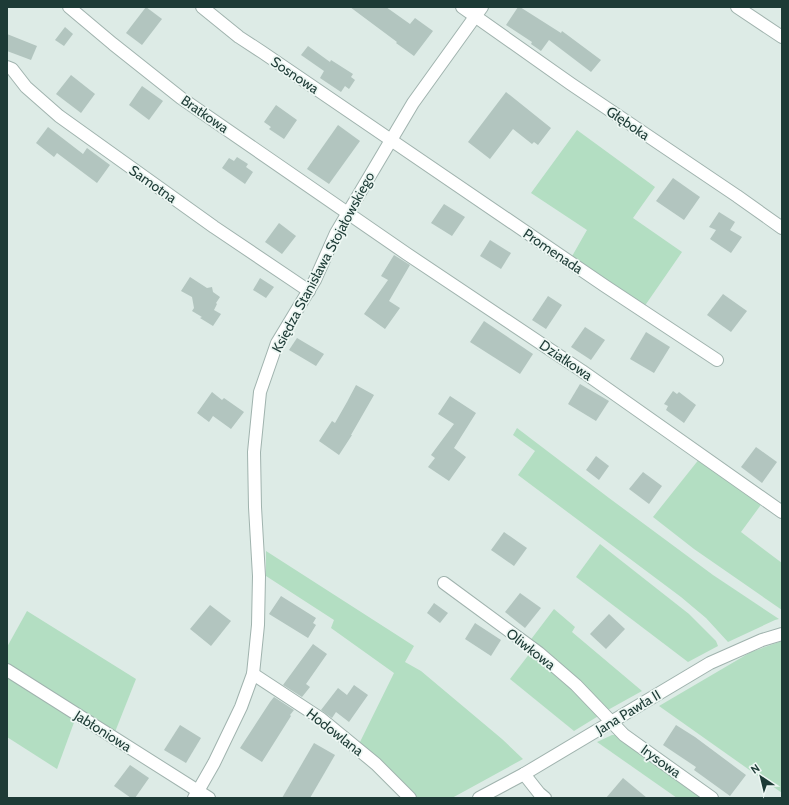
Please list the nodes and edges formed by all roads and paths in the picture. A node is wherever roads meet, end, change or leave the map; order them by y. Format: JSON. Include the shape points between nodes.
{"nodes":[{"id":1,"x":69,"y":7,"type":"edge"},
{"id":2,"x":202,"y":7,"type":"edge"},
{"id":3,"x":462,"y":7,"type":"edge"},
{"id":4,"x":737,"y":7,"type":"edge"},
{"id":5,"x":478,"y":12,"type":"edge"},
{"id":6,"x":782,"y":37,"type":"edge"},
{"id":7,"x":7,"y":66,"type":"edge"},
{"id":8,"x":390,"y":140,"type":"junction"},
{"id":9,"x":347,"y":213,"type":"junction"},
{"id":10,"x":782,"y":228,"type":"edge"},
{"id":11,"x":309,"y":291,"type":"junction"},
{"id":12,"x":717,"y":360,"type":"dead end"},
{"id":13,"x":782,"y":512,"type":"edge"},
{"id":14,"x":444,"y":583,"type":"dead end"},
{"id":15,"x":782,"y":634,"type":"edge"},
{"id":16,"x":7,"y":670,"type":"edge"},
{"id":17,"x":252,"y":674,"type":"junction"},
{"id":18,"x":611,"y":722,"type":"junction"},
{"id":19,"x":524,"y":774,"type":"junction"},
{"id":20,"x":196,"y":795,"type":"edge"},
{"id":21,"x":209,"y":798,"type":"edge"},
{"id":22,"x":410,"y":798,"type":"edge"},
{"id":23,"x":479,"y":798,"type":"edge"},
{"id":24,"x":546,"y":798,"type":"edge"},
{"id":25,"x":712,"y":798,"type":"edge"}],
"edges":[{"from":1,"to":9,"type":"street","name":"Bratkowa","via":[[181,98]]},
{"from":2,"to":8,"type":"street","name":"Sosnowa","via":[[239,36]]},
{"from":3,"to":5,"type":"street","name":"Głęboka"},
{"from":4,"to":6,"type":"street"},
{"from":5,"to":8,"type":"street","name":"Księdza Stanisława Stojałowskiego","via":[[412,103]]},
{"from":5,"to":10,"type":"street","name":"Głęboka","via":[[571,84]]},
{"from":7,"to":11,"type":"street","name":"Samotna","via":[[59,116],[214,227]]},
{"from":8,"to":9,"type":"street","name":"Księdza Stanisława Stojałowskiego"},
{"from":8,"to":12,"type":"street","name":"Promenada"},
{"from":9,"to":11,"type":"street","name":"Księdza Stanisława Stojałowskiego"},
{"from":9,"to":13,"type":"street","name":"Działkowa","via":[[582,371]]},
{"from":11,"to":17,"type":"street","name":"Księdza Stanisława Stojałowskiego","via":[[277,343],[260,392],[254,452],[259,576],[258,618]]},
{"from":14,"to":18,"type":"street","name":"Oliwkowa","via":[[539,653],[576,685]]},
{"from":15,"to":18,"type":"street","name":"Jana Pawła II","via":[[762,640],[710,664]]},
{"from":16,"to":20,"type":"street","name":"Jabłoniowa"},
{"from":17,"to":20,"type":"street","name":"Księdza Stanisława Stojałowskiego","via":[[241,707]]},
{"from":17,"to":22,"type":"street","name":"Hodowlana","via":[[320,718],[376,764]]},
{"from":18,"to":19,"type":"street","name":"Jana Pawła II"},
{"from":18,"to":25,"type":"street","name":"Irysowa","via":[[624,735]]},
{"from":19,"to":23,"type":"street","name":"Jana Pawła II"},
{"from":19,"to":24,"type":"street"},
{"from":20,"to":21,"type":"street","name":"Jabłoniowa"}]}
